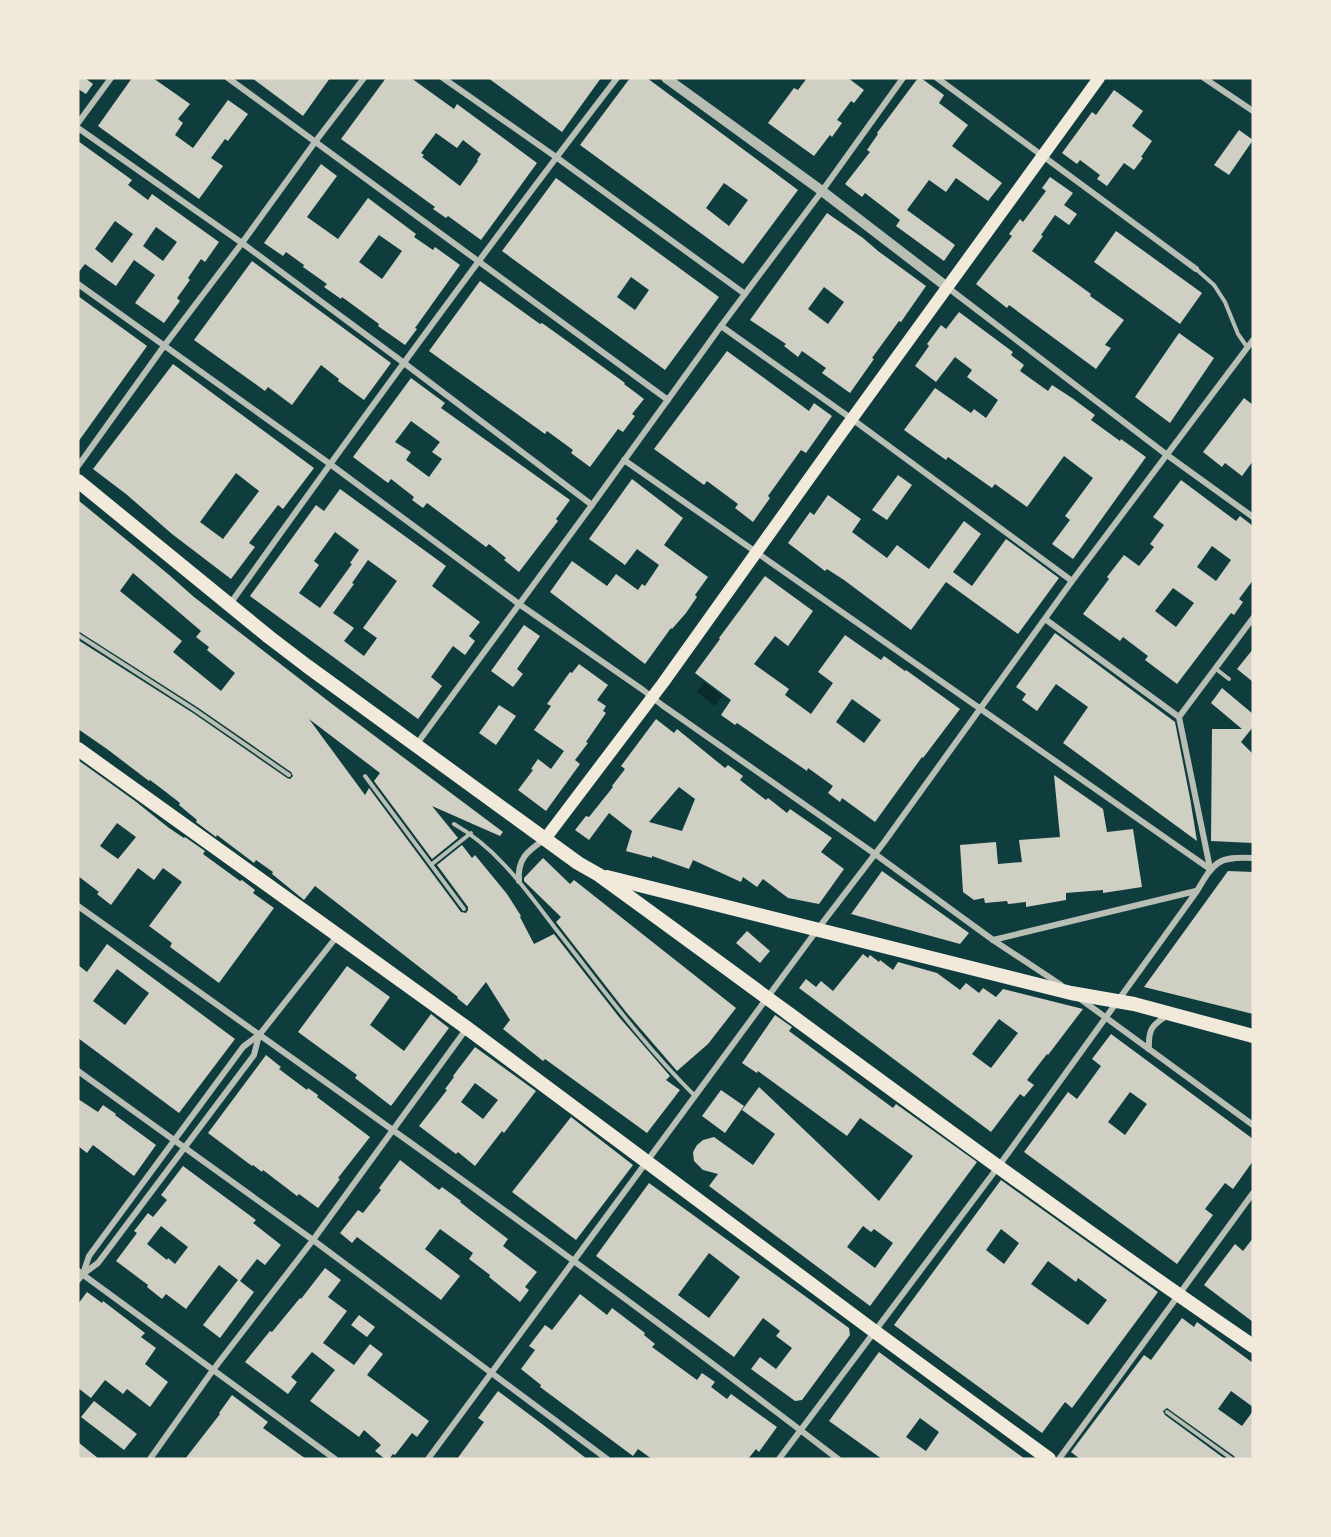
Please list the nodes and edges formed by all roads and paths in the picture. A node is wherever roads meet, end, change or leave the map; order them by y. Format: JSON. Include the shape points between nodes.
{"nodes":[{"id":1,"x":111,"y":78,"type":"edge"},
{"id":2,"x":228,"y":78,"type":"edge"},
{"id":3,"x":364,"y":78,"type":"edge"},
{"id":4,"x":443,"y":78,"type":"edge"},
{"id":5,"x":617,"y":78,"type":"edge"},
{"id":6,"x":666,"y":78,"type":"edge"},
{"id":7,"x":903,"y":78,"type":"edge"},
{"id":8,"x":937,"y":78,"type":"edge"},
{"id":9,"x":1099,"y":78,"type":"edge"},
{"id":10,"x":1203,"y":78,"type":"edge"},
{"id":11,"x":1253,"y":111,"type":"edge"},
{"id":12,"x":78,"y":123,"type":"edge"},
{"id":13,"x":78,"y":128,"type":"edge"},
{"id":14,"x":315,"y":142,"type":"junction"},
{"id":15,"x":556,"y":157,"type":"junction"},
{"id":16,"x":1043,"y":157,"type":"junction"},
{"id":17,"x":822,"y":191,"type":"junction"},
{"id":18,"x":242,"y":243,"type":"junction"},
{"id":19,"x":478,"y":262,"type":"junction"},
{"id":20,"x":1196,"y":269,"type":"joint"},
{"id":21,"x":78,"y":284,"type":"edge"},
{"id":22,"x":947,"y":287,"type":"junction"},
{"id":23,"x":745,"y":294,"type":"junction"},
{"id":24,"x":721,"y":326,"type":"junction"},
{"id":25,"x":1253,"y":340,"type":"edge"},
{"id":26,"x":164,"y":346,"type":"junction"},
{"id":27,"x":1248,"y":348,"type":"junction"},
{"id":28,"x":404,"y":363,"type":"junction"},
{"id":29,"x":668,"y":400,"type":"junction"},
{"id":30,"x":852,"y":419,"type":"junction"},
{"id":31,"x":1167,"y":454,"type":"junction"},
{"id":32,"x":624,"y":460,"type":"junction"},
{"id":33,"x":330,"y":464,"type":"junction"},
{"id":34,"x":78,"y":466,"type":"edge"},
{"id":35,"x":78,"y":481,"type":"edge"},
{"id":36,"x":592,"y":505,"type":"junction"},
{"id":37,"x":1253,"y":517,"type":"edge"},
{"id":38,"x":757,"y":552,"type":"junction"},
{"id":39,"x":1072,"y":581,"type":"junction"},
{"id":40,"x":229,"y":604,"type":"junction"},
{"id":41,"x":519,"y":604,"type":"junction"},
{"id":42,"x":1253,"y":618,"type":"edge"},
{"id":43,"x":1045,"y":619,"type":"junction"},
{"id":44,"x":78,"y":635,"type":"edge"},
{"id":45,"x":1216,"y":669,"type":"junction"},
{"id":46,"x":1229,"y":679,"type":"dead end"},
{"id":47,"x":652,"y":697,"type":"junction"},
{"id":48,"x":981,"y":710,"type":"junction"},
{"id":49,"x":1179,"y":717,"type":"junction"},
{"id":50,"x":415,"y":745,"type":"junction"},
{"id":51,"x":78,"y":749,"type":"edge"},
{"id":52,"x":289,"y":775,"type":"dead end"},
{"id":53,"x":365,"y":776,"type":"dead end"},
{"id":54,"x":454,"y":824,"type":"dead end"},
{"id":55,"x":471,"y":833,"type":"junction"},
{"id":56,"x":545,"y":838,"type":"junction"},
{"id":57,"x":876,"y":854,"type":"junction"},
{"id":58,"x":1253,"y":858,"type":"edge"},
{"id":59,"x":432,"y":864,"type":"junction"},
{"id":60,"x":1210,"y":869,"type":"junction"},
{"id":61,"x":599,"y":875,"type":"junction"},
{"id":62,"x":519,"y":881,"type":"junction"},
{"id":63,"x":1197,"y":891,"type":"junction"},
{"id":64,"x":78,"y":906,"type":"edge"},
{"id":65,"x":464,"y":909,"type":"dead end"},
{"id":66,"x":817,"y":930,"type":"junction"},
{"id":67,"x":338,"y":935,"type":"junction"},
{"id":68,"x":993,"y":940,"type":"junction"},
{"id":69,"x":1071,"y":993,"type":"junction"},
{"id":70,"x":768,"y":997,"type":"junction"},
{"id":71,"x":1118,"y":1002,"type":"junction"},
{"id":72,"x":1171,"y":1013,"type":"junction"},
{"id":73,"x":1106,"y":1018,"type":"junction"},
{"id":74,"x":467,"y":1028,"type":"junction"},
{"id":75,"x":260,"y":1034,"type":"junction"},
{"id":76,"x":1253,"y":1035,"type":"edge"},
{"id":77,"x":1149,"y":1049,"type":"junction"},
{"id":78,"x":78,"y":1071,"type":"edge"},
{"id":79,"x":694,"y":1096,"type":"junction"},
{"id":80,"x":1253,"y":1125,"type":"edge"},
{"id":81,"x":393,"y":1131,"type":"junction"},
{"id":82,"x":175,"y":1140,"type":"junction"},
{"id":83,"x":185,"y":1147,"type":"junction"},
{"id":84,"x":647,"y":1162,"type":"junction"},
{"id":85,"x":998,"y":1167,"type":"junction"},
{"id":86,"x":1253,"y":1193,"type":"edge"},
{"id":87,"x":313,"y":1240,"type":"junction"},
{"id":88,"x":574,"y":1262,"type":"junction"},
{"id":89,"x":80,"y":1272,"type":"edge"},
{"id":90,"x":78,"y":1280,"type":"edge"},
{"id":91,"x":1179,"y":1295,"type":"junction"},
{"id":92,"x":874,"y":1331,"type":"junction"},
{"id":93,"x":1253,"y":1346,"type":"edge"},
{"id":94,"x":213,"y":1370,"type":"junction"},
{"id":95,"x":491,"y":1373,"type":"junction"},
{"id":96,"x":1167,"y":1412,"type":"dead end"},
{"id":97,"x":800,"y":1430,"type":"junction"},
{"id":98,"x":150,"y":1459,"type":"edge"},
{"id":99,"x":335,"y":1459,"type":"edge"},
{"id":100,"x":428,"y":1459,"type":"edge"},
{"id":101,"x":607,"y":1459,"type":"edge"},
{"id":102,"x":778,"y":1459,"type":"edge"},
{"id":103,"x":838,"y":1459,"type":"edge"},
{"id":104,"x":1049,"y":1459,"type":"edge"},
{"id":105,"x":1059,"y":1459,"type":"edge"},
{"id":106,"x":1232,"y":1459,"type":"edge"}],
"edges":[{"from":1,"to":12,"type":"street"},
{"from":2,"to":14,"type":"street"},
{"from":3,"to":14,"type":"street"},
{"from":4,"to":15,"type":"street"},
{"from":5,"to":15,"type":"street"},
{"from":6,"to":17,"type":"street"},
{"from":7,"to":17,"type":"street"},
{"from":8,"to":16,"type":"street"},
{"from":9,"to":16,"type":"main road"},
{"from":10,"to":11,"type":"street"},
{"from":13,"to":18,"type":"street"},
{"from":14,"to":18,"type":"street"},
{"from":14,"to":19,"type":"street"},
{"from":15,"to":19,"type":"street"},
{"from":15,"to":23,"type":"street"},
{"from":16,"to":20,"type":"street"},
{"from":16,"to":22,"type":"main road"},
{"from":17,"to":22,"type":"street"},
{"from":17,"to":23,"type":"street"},
{"from":18,"to":26,"type":"street"},
{"from":18,"to":28,"type":"street"},
{"from":19,"to":28,"type":"street"},
{"from":19,"to":29,"type":"street"},
{"from":20,"to":27,"type":"lane","via":[[1214,285]]},
{"from":21,"to":26,"type":"street"},
{"from":22,"to":30,"type":"main road"},
{"from":22,"to":31,"type":"street"},
{"from":23,"to":24,"type":"street"},
{"from":24,"to":29,"type":"street"},
{"from":24,"to":30,"type":"street"},
{"from":25,"to":27,"type":"street"},
{"from":26,"to":33,"type":"street"},
{"from":26,"to":34,"type":"street"},
{"from":27,"to":31,"type":"street"},
{"from":28,"to":33,"type":"street"},
{"from":28,"to":36,"type":"street"},
{"from":29,"to":32,"type":"street"},
{"from":30,"to":38,"type":"main road"},
{"from":30,"to":39,"type":"street"},
{"from":31,"to":37,"type":"street"},
{"from":31,"to":39,"type":"street"},
{"from":32,"to":36,"type":"street"},
{"from":32,"to":38,"type":"street"},
{"from":33,"to":40,"type":"street"},
{"from":33,"to":41,"type":"street"},
{"from":35,"to":40,"type":"main road"},
{"from":36,"to":41,"type":"street"},
{"from":38,"to":47,"type":"main road"},
{"from":38,"to":48,"type":"street"},
{"from":39,"to":43,"type":"street"},
{"from":40,"to":50,"type":"main road"},
{"from":41,"to":47,"type":"street"},
{"from":41,"to":50,"type":"street"},
{"from":42,"to":45,"type":"street"},
{"from":43,"to":48,"type":"street"},
{"from":43,"to":49,"type":"street"},
{"from":44,"to":52,"type":"lane"},
{"from":45,"to":46,"type":"lane"},
{"from":45,"to":49,"type":"street"},
{"from":47,"to":56,"type":"main road"},
{"from":47,"to":57,"type":"street"},
{"from":48,"to":57,"type":"street"},
{"from":48,"to":60,"type":"street"},
{"from":49,"to":60,"type":"street"},
{"from":50,"to":56,"type":"main road"},
{"from":51,"to":67,"type":"main road"},
{"from":53,"to":59,"type":"lane"},
{"from":54,"to":55,"type":"lane"},
{"from":55,"to":59,"type":"lane"},
{"from":55,"to":62,"type":"lane"},
{"from":56,"to":61,"type":"main road"},
{"from":56,"to":62,"type":"street","via":[[524,856]]},
{"from":57,"to":66,"type":"street"},
{"from":57,"to":68,"type":"street"},
{"from":58,"to":60,"type":"street","via":[[1226,859]]},
{"from":59,"to":65,"type":"lane"},
{"from":60,"to":63,"type":"street"},
{"from":61,"to":66,"type":"main road"},
{"from":61,"to":70,"type":"main road"},
{"from":62,"to":79,"type":"lane","via":[[656,1056]]},
{"from":63,"to":68,"type":"street"},
{"from":63,"to":71,"type":"street"},
{"from":64,"to":75,"type":"street"},
{"from":66,"to":69,"type":"main road"},
{"from":66,"to":70,"type":"street"},
{"from":67,"to":74,"type":"main road"},
{"from":67,"to":75,"type":"street"},
{"from":68,"to":69,"type":"street"},
{"from":69,"to":71,"type":"main road"},
{"from":69,"to":73,"type":"street"},
{"from":70,"to":79,"type":"street"},
{"from":70,"to":85,"type":"main road"},
{"from":71,"to":72,"type":"main road"},
{"from":71,"to":73,"type":"street"},
{"from":72,"to":76,"type":"main road"},
{"from":72,"to":77,"type":"street","via":[[1151,1029]]},
{"from":73,"to":77,"type":"street"},
{"from":73,"to":85,"type":"street"},
{"from":74,"to":81,"type":"street"},
{"from":74,"to":84,"type":"main road"},
{"from":75,"to":81,"type":"street"},
{"from":75,"to":82,"type":"street","via":[[243,1047]]},
{"from":75,"to":83,"type":"street","via":[[254,1055]]},
{"from":77,"to":80,"type":"street"},
{"from":78,"to":82,"type":"street"},
{"from":79,"to":84,"type":"street"},
{"from":81,"to":87,"type":"street"},
{"from":81,"to":88,"type":"street"},
{"from":82,"to":83,"type":"street"},
{"from":82,"to":89,"type":"street"},
{"from":83,"to":87,"type":"street"},
{"from":83,"to":89,"type":"street","via":[[98,1263]]},
{"from":84,"to":88,"type":"street"},
{"from":84,"to":92,"type":"main road"},
{"from":85,"to":91,"type":"main road"},
{"from":85,"to":92,"type":"street"},
{"from":86,"to":91,"type":"street"},
{"from":87,"to":94,"type":"street"},
{"from":87,"to":95,"type":"street"},
{"from":88,"to":95,"type":"street"},
{"from":88,"to":97,"type":"street"},
{"from":89,"to":90,"type":"street"},
{"from":89,"to":94,"type":"street"},
{"from":91,"to":93,"type":"main road"},
{"from":91,"to":105,"type":"street"},
{"from":92,"to":97,"type":"street"},
{"from":92,"to":104,"type":"main road"},
{"from":94,"to":98,"type":"street"},
{"from":94,"to":99,"type":"street"},
{"from":95,"to":100,"type":"street"},
{"from":95,"to":101,"type":"street"},
{"from":96,"to":106,"type":"lane"},
{"from":97,"to":102,"type":"street"},
{"from":97,"to":103,"type":"street"}]}
